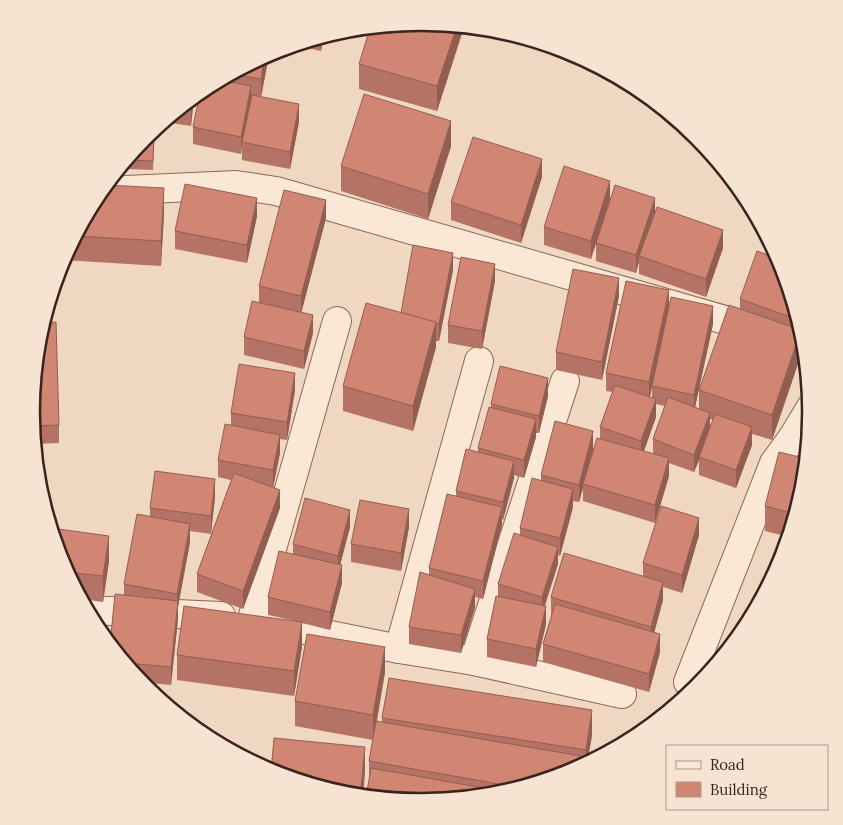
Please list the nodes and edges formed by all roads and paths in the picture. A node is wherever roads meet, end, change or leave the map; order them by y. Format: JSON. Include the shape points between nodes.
{"nodes":[{"id":1,"x":113,"y":190,"type":"edge"},
{"id":2,"x":337,"y":321,"type":"dead end"},
{"id":3,"x":795,"y":339,"type":"edge"},
{"id":4,"x":479,"y":361,"type":"dead end"},
{"id":5,"x":566,"y":380,"type":"dead end"},
{"id":6,"x":801,"y":441,"type":"edge"},
{"id":7,"x":96,"y":610,"type":"edge"},
{"id":8,"x":252,"y":619,"type":"junction"},
{"id":9,"x":399,"y":649,"type":"junction"},
{"id":10,"x":474,"y":661,"type":"junction"},
{"id":11,"x":688,"y":682,"type":"dead end"},
{"id":12,"x":622,"y":694,"type":"dead end"}],
"edges":[{"from":1,"to":3,"type":"street","via":[[236,185],[276,191]]},
{"from":2,"to":8,"type":"street"},
{"from":4,"to":9,"type":"street"},
{"from":5,"to":10,"type":"street"},
{"from":6,"to":11,"type":"street","via":[[774,463]]},
{"from":7,"to":8,"type":"street"},
{"from":8,"to":9,"type":"street"},
{"from":9,"to":10,"type":"street"},
{"from":10,"to":12,"type":"street"}]}
